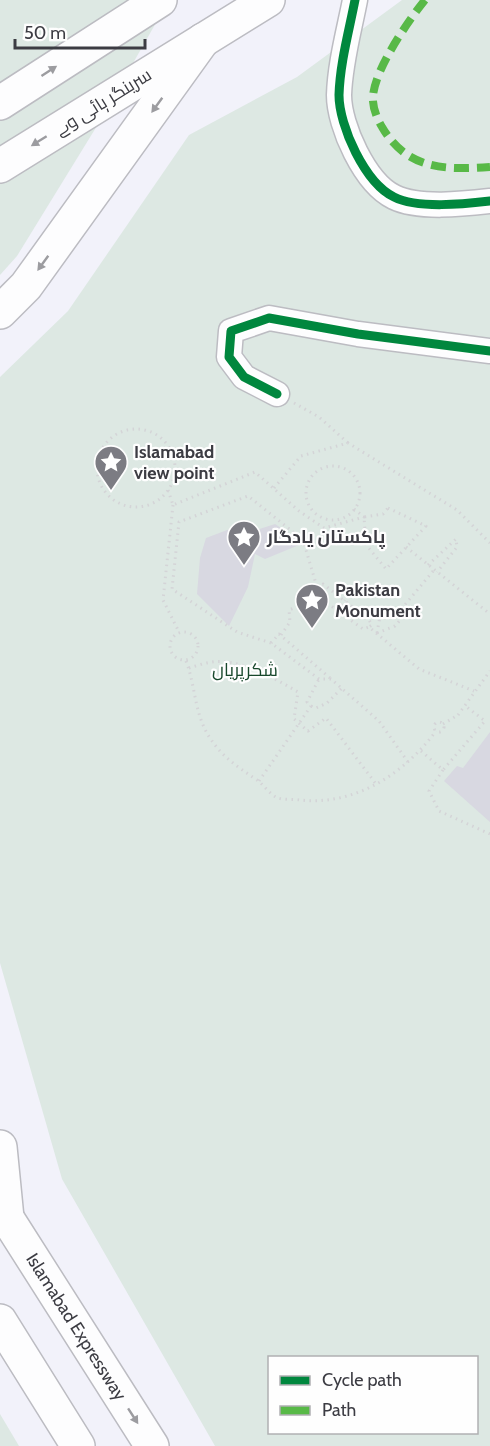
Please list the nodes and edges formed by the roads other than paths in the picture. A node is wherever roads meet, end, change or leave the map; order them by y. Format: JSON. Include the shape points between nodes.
{"nodes":[{"id":1,"x":160,"y":0,"type":"edge"},
{"id":2,"x":268,"y":0,"type":"edge"},
{"id":3,"x":355,"y":0,"type":"edge"},
{"id":4,"x":203,"y":40,"type":"junction"},
{"id":5,"x":0,"y":102,"type":"edge"},
{"id":6,"x":0,"y":166,"type":"edge"},
{"id":7,"x":490,"y":201,"type":"edge"},
{"id":8,"x":0,"y":312,"type":"edge"},
{"id":9,"x":490,"y":351,"type":"edge"},
{"id":10,"x":277,"y":394,"type":"road end"},
{"id":11,"x":0,"y":1147,"type":"edge"},
{"id":12,"x":3,"y":1212,"type":"edge"},
{"id":13,"x":0,"y":1321,"type":"edge"},
{"id":14,"x":0,"y":1356,"type":"edge"},
{"id":15,"x":76,"y":1446,"type":"edge"},
{"id":16,"x":152,"y":1446,"type":"edge"}],
"edges":[{"from":5,"to":1,"type":"highway","one_way":true},
{"from":2,"to":4,"type":"highway","name":"سرینگر ہائی وے"},
{"from":3,"to":7,"type":"street","via":[[339,97],[348,135],[367,173],[394,197],[432,204]]},
{"from":4,"to":6,"type":"highway","name":"سرینگر ہائی وے","one_way":true},
{"from":4,"to":8,"type":"highway","one_way":true,"via":[[26,286]]},
{"from":9,"to":10,"type":"street","via":[[268,318],[231,331],[229,357],[244,377]]},
{"from":11,"to":12,"type":"highway"},
{"from":12,"to":16,"type":"highway","name":"Islamabad Expressway","one_way":true},
{"from":13,"to":15,"type":"highway"},
{"from":14,"to":15,"type":"highway"}]}
